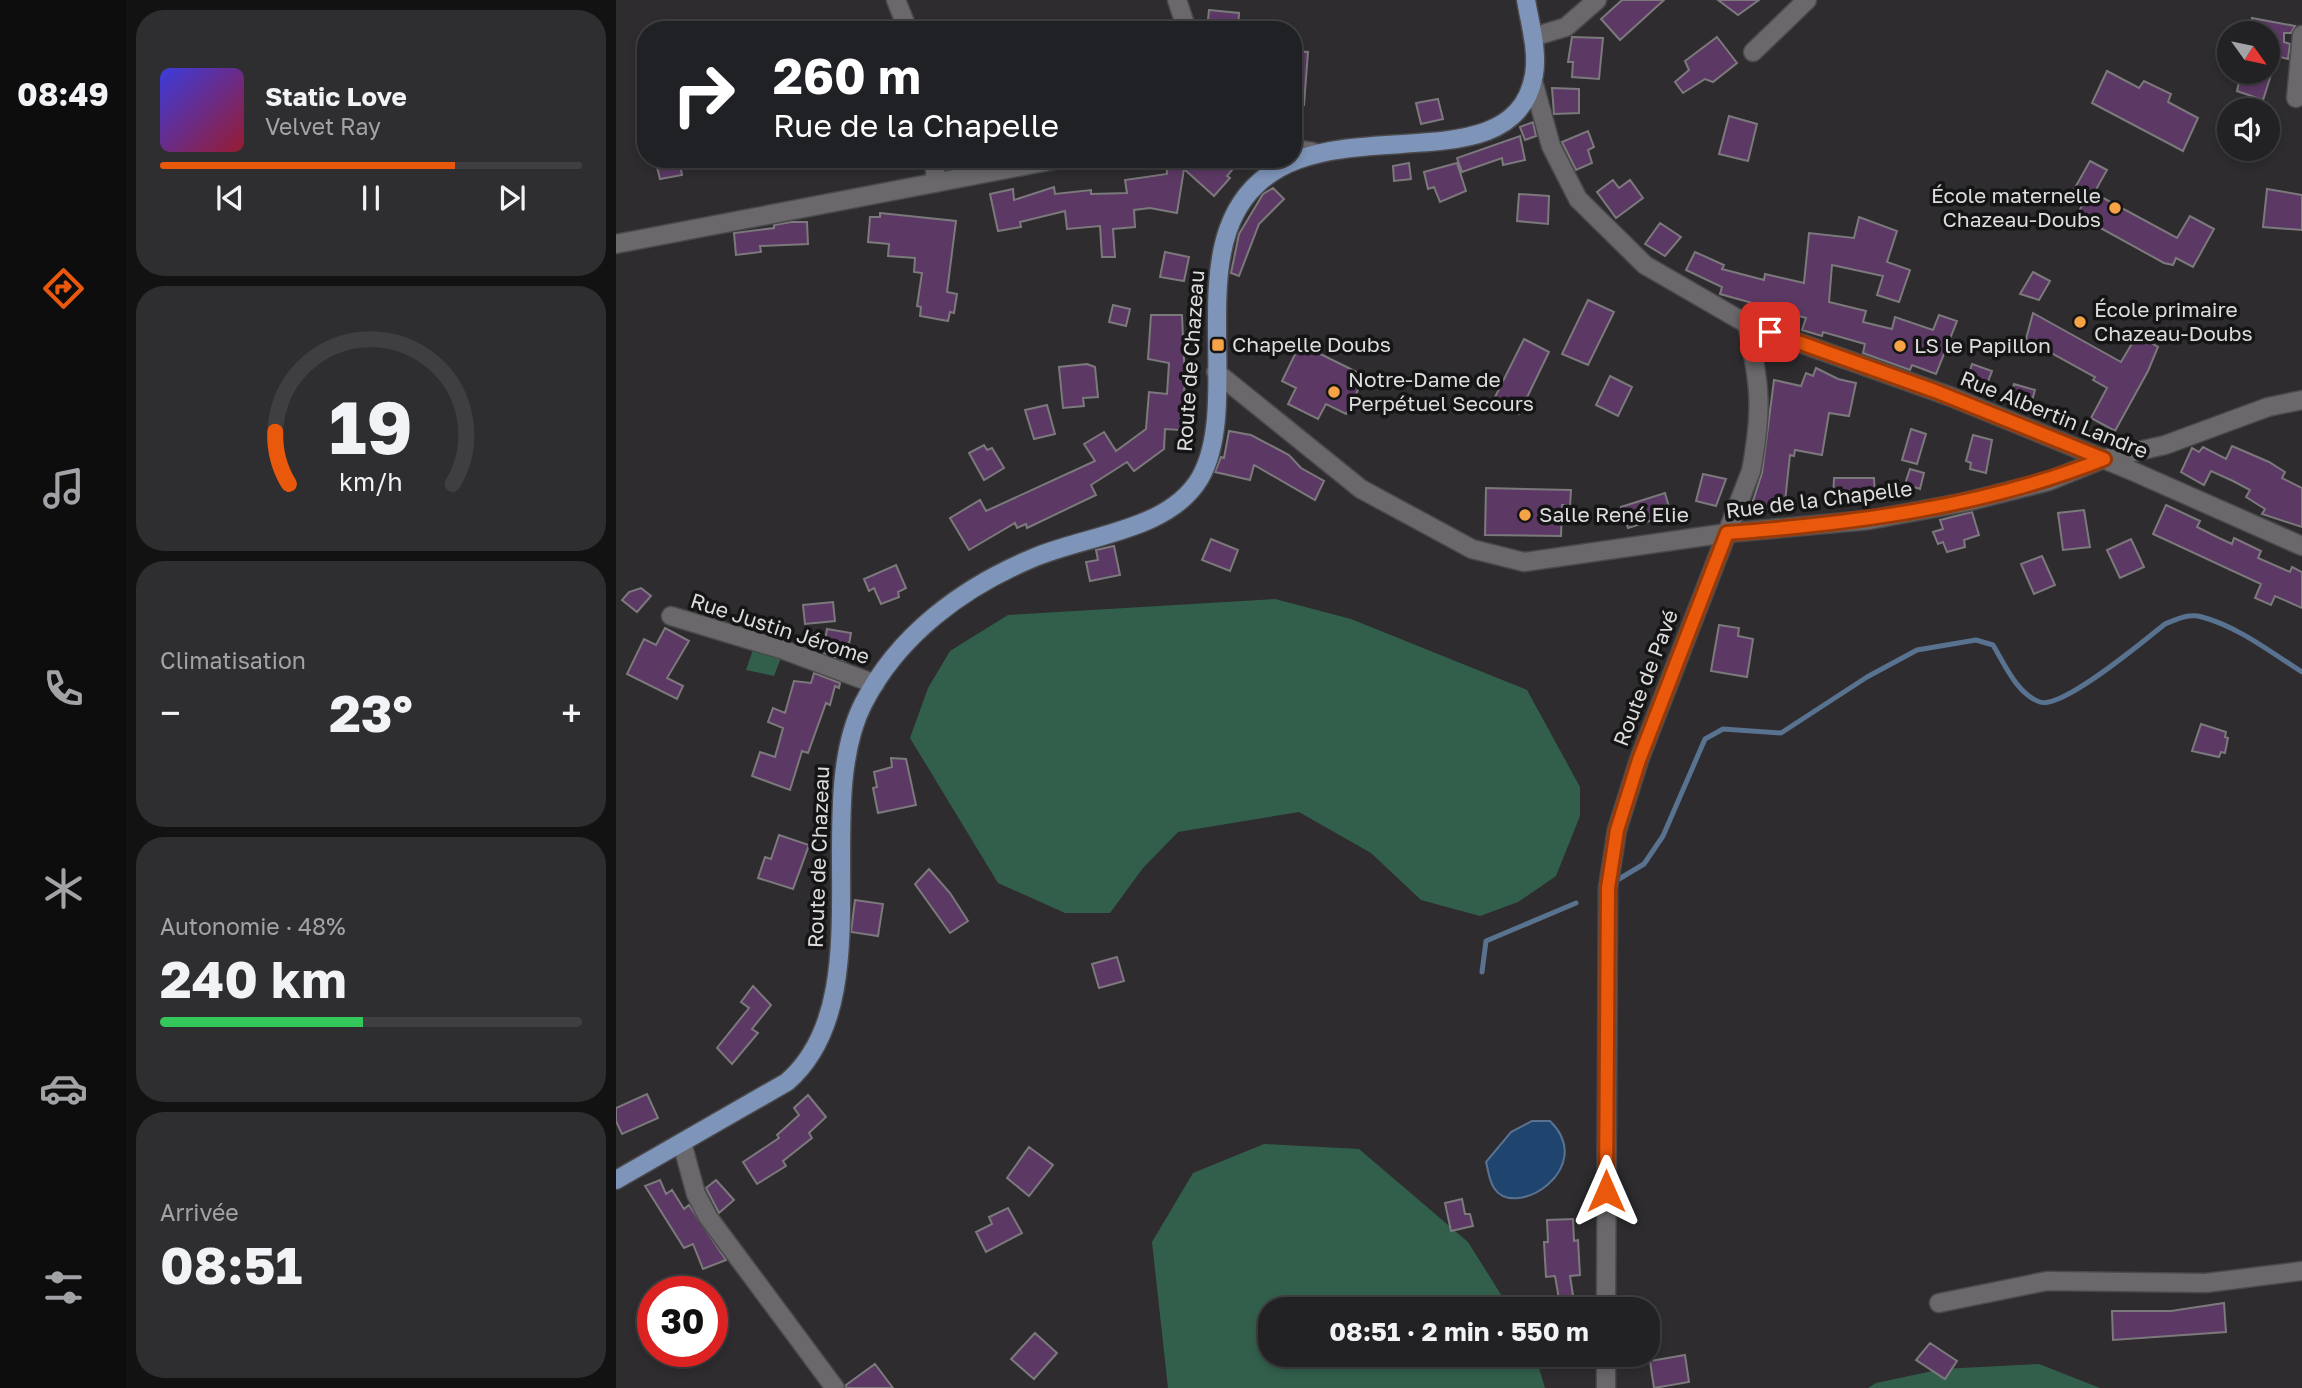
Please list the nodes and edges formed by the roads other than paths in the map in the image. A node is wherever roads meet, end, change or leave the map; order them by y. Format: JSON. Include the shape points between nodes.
{"nodes":[{"id":1,"x":896,"y":0,"type":"edge"},
{"id":2,"x":1177,"y":0,"type":"edge"},
{"id":3,"x":1525,"y":0,"type":"edge"},
{"id":4,"x":1597,"y":0,"type":"edge"},
{"id":5,"x":1807,"y":0,"type":"edge"},
{"id":6,"x":904,"y":21,"type":"edge"},
{"id":7,"x":1184,"y":21,"type":"edge"},
{"id":8,"x":2302,"y":35,"type":"edge"},
{"id":9,"x":1533,"y":37,"type":"junction"},
{"id":10,"x":1753,"y":52,"type":"dead end"},
{"id":11,"x":1533,"y":81,"type":"junction"},
{"id":12,"x":2296,"y":98,"type":"dead end"},
{"id":13,"x":1302,"y":150,"type":"edge"},
{"id":14,"x":1313,"y":152,"type":"junction"},
{"id":15,"x":1302,"y":156,"type":"edge"},
{"id":16,"x":935,"y":168,"type":"edge"},
{"id":17,"x":1013,"y":168,"type":"edge"},
{"id":18,"x":1278,"y":168,"type":"edge"},
{"id":19,"x":936,"y":183,"type":"junction"},
{"id":20,"x":616,"y":244,"type":"edge"},
{"id":21,"x":1747,"y":324,"type":"junction"},
{"id":22,"x":1216,"y":372,"type":"junction"},
{"id":23,"x":2302,"y":400,"type":"edge"},
{"id":24,"x":2104,"y":459,"type":"junction"},
{"id":25,"x":1727,"y":533,"type":"junction"},
{"id":26,"x":2302,"y":546,"type":"edge"},
{"id":27,"x":671,"y":616,"type":"dead end"},
{"id":28,"x":875,"y":684,"type":"junction"},
{"id":29,"x":682,"y":1143,"type":"junction"},
{"id":30,"x":616,"y":1180,"type":"edge"},
{"id":31,"x":2302,"y":1271,"type":"edge"},
{"id":32,"x":1606,"y":1297,"type":"edge"},
{"id":33,"x":1939,"y":1303,"type":"dead end"},
{"id":34,"x":1606,"y":1367,"type":"edge"},
{"id":35,"x":835,"y":1388,"type":"edge"},
{"id":36,"x":1606,"y":1388,"type":"edge"}],
"edges":[{"from":1,"to":6,"type":"street"},
{"from":2,"to":7,"type":"street"},
{"from":3,"to":9,"type":"main road"},
{"from":4,"to":9,"type":"street","via":[[1566,27]]},
{"from":5,"to":10,"type":"street"},
{"from":8,"to":12,"type":"street"},
{"from":9,"to":11,"type":"main road"},
{"from":11,"to":14,"type":"main road","name":"Route de Chazeau","via":[[1514,112],[1486,134]]},
{"from":11,"to":21,"type":"street","name":"Rue Albertin Landre","via":[[1551,146],[1578,200],[1645,265]]},
{"from":13,"to":14,"type":"street"},
{"from":14,"to":15,"type":"main road","name":"Route de Chazeau"},
{"from":16,"to":19,"type":"street"},
{"from":17,"to":19,"type":"street"},
{"from":18,"to":22,"type":"main road","name":"Route de Chazeau","via":[[1245,194],[1230,223],[1220,257]]},
{"from":19,"to":20,"type":"street"},
{"from":21,"to":24,"type":"street","name":"Rue Albertin Landre","via":[[1935,391]]},
{"from":21,"to":25,"type":"street","name":"Route de Pavé","via":[[1760,386],[1760,424],[1751,471]]},
{"from":22,"to":25,"type":"street","name":"Rue de la Chapelle","via":[[1360,488],[1472,550],[1524,562]]},
{"from":22,"to":28,"type":"main road","name":"Route de Chazeau","via":[[1213,445],[1201,477],[1180,503],[1153,519],[1032,558],[969,590],[904,645]]},
{"from":23,"to":24,"type":"street","name":"Rue de la Chapelle","via":[[2268,407],[2165,445]]},
{"from":24,"to":25,"type":"street","name":"Rue de la Chapelle","via":[[2049,481],[1954,504],[1869,520]]},
{"from":24,"to":26,"type":"street","name":"Rue Albertin Landre"},
{"from":25,"to":32,"type":"street","name":"Route de Pavé","via":[[1639,760],[1617,830],[1608,888]]},
{"from":27,"to":28,"type":"street","name":"Rue Justin Jérome"},
{"from":28,"to":29,"type":"main road","name":"Route de Chazeau","via":[[863,703],[847,750],[839,950],[821,1036],[803,1069],[787,1083]]},
{"from":29,"to":30,"type":"main road","name":"Route de Chazeau"},
{"from":29,"to":35,"type":"street","via":[[696,1194],[708,1217]]},
{"from":31,"to":33,"type":"street","via":[[2206,1283],[2047,1281]]},
{"from":34,"to":36,"type":"street"}]}
